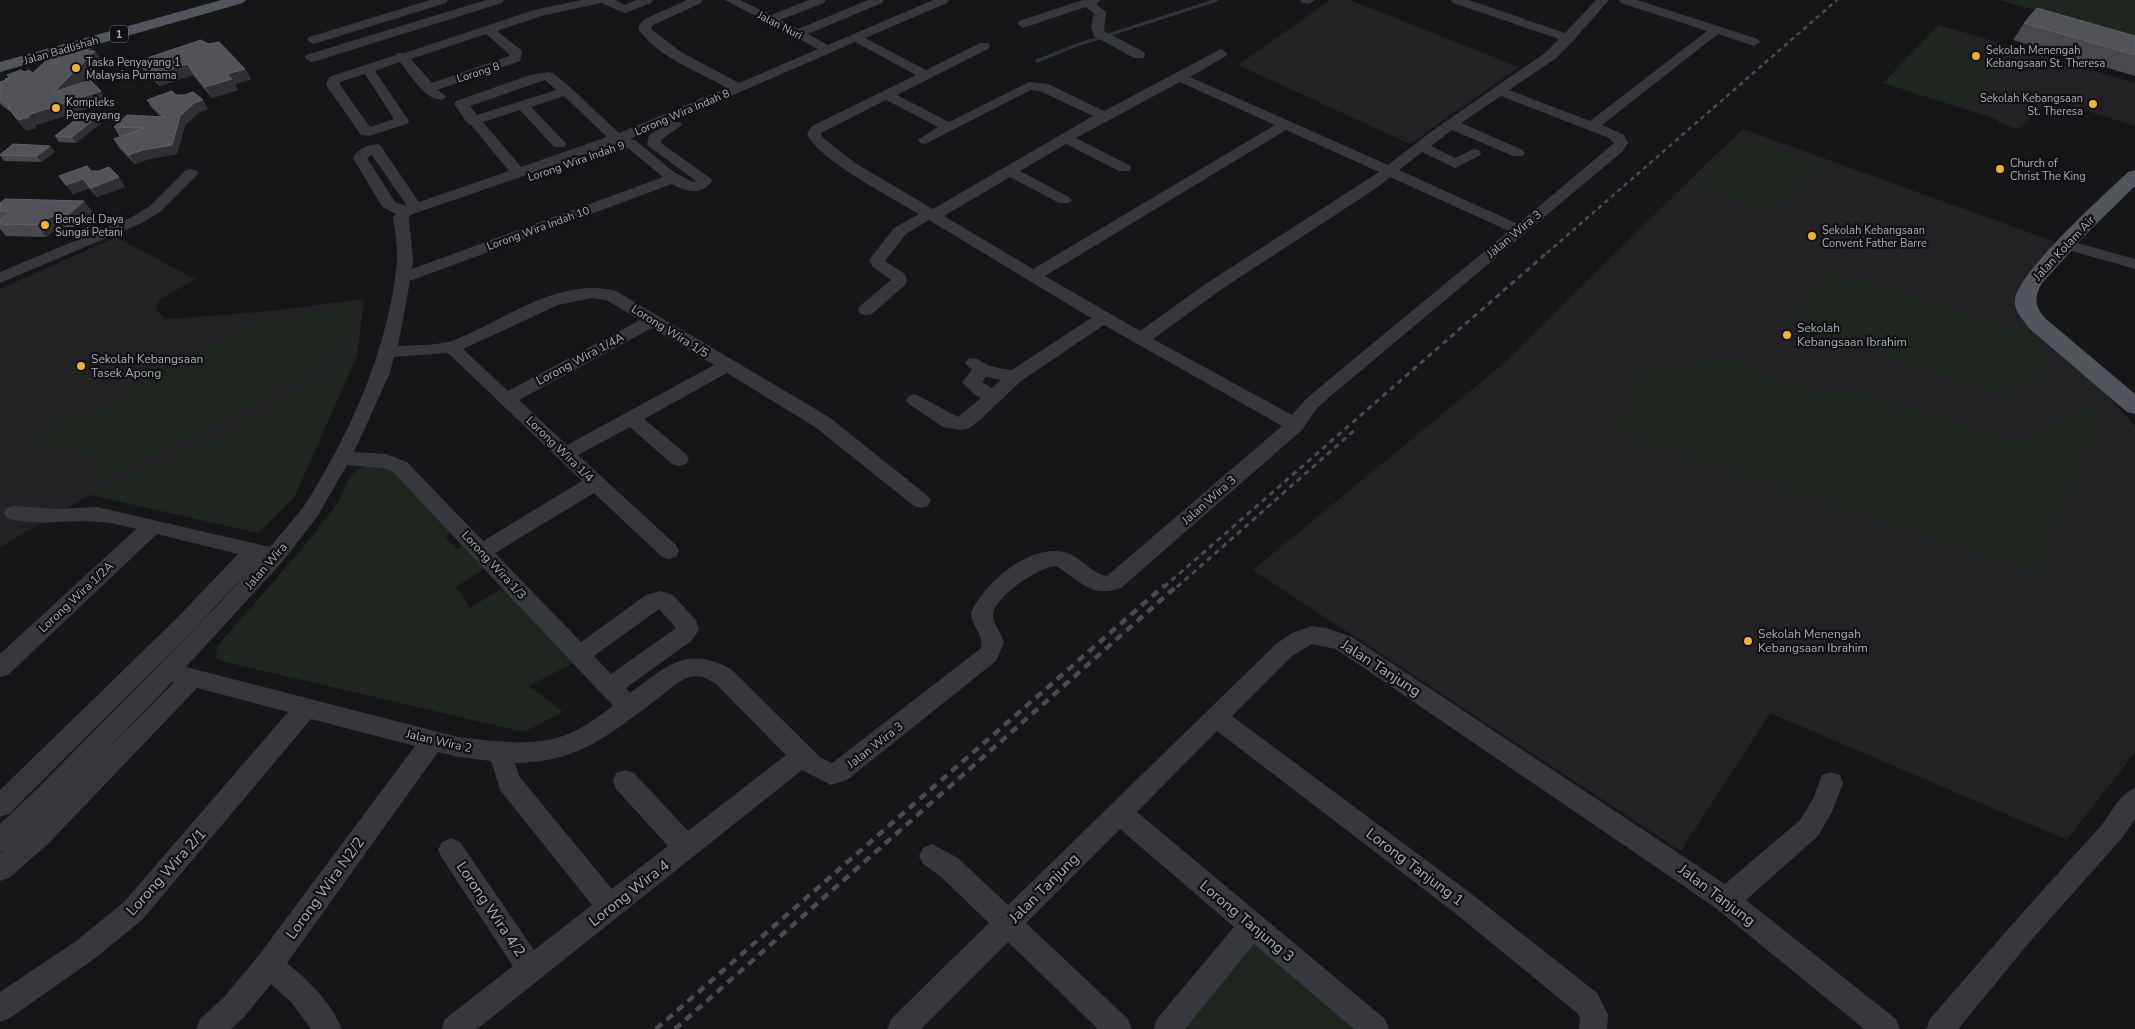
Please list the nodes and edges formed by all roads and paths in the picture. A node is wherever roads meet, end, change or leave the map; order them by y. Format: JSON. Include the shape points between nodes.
{"nodes":[{"id":1,"x":214,"y":0,"type":"edge"},
{"id":2,"x":238,"y":0,"type":"edge"},
{"id":3,"x":442,"y":0,"type":"edge"},
{"id":4,"x":498,"y":0,"type":"edge"},
{"id":5,"x":597,"y":0,"type":"edge"},
{"id":6,"x":604,"y":0,"type":"edge"},
{"id":7,"x":647,"y":0,"type":"edge"},
{"id":8,"x":697,"y":0,"type":"edge"},
{"id":9,"x":731,"y":0,"type":"edge"},
{"id":10,"x":820,"y":0,"type":"edge"},
{"id":11,"x":878,"y":0,"type":"edge"},
{"id":12,"x":943,"y":0,"type":"edge"},
{"id":13,"x":1458,"y":0,"type":"edge"},
{"id":14,"x":1602,"y":0,"type":"edge"},
{"id":15,"x":1625,"y":0,"type":"edge"},
{"id":16,"x":1092,"y":2,"type":"edge"},
{"id":17,"x":1473,"y":2,"type":"edge"},
{"id":18,"x":894,"y":3,"type":"edge"},
{"id":19,"x":548,"y":4,"type":"edge"},
{"id":20,"x":914,"y":13,"type":"junction"},
{"id":21,"x":770,"y":20,"type":"junction"},
{"id":22,"x":424,"y":23,"type":"junction"},
{"id":23,"x":1023,"y":24,"type":"dead end"},
{"id":24,"x":487,"y":29,"type":"junction"},
{"id":25,"x":1716,"y":30,"type":"junction"},
{"id":26,"x":798,"y":34,"type":"junction"},
{"id":27,"x":439,"y":36,"type":"junction"},
{"id":28,"x":856,"y":38,"type":"junction"},
{"id":29,"x":1569,"y":38,"type":"junction"},
{"id":30,"x":313,"y":40,"type":"dead end"},
{"id":31,"x":1754,"y":42,"type":"dead end"},
{"id":32,"x":984,"y":46,"type":"dead end"},
{"id":33,"x":828,"y":50,"type":"junction"},
{"id":34,"x":1221,"y":53,"type":"dead end"},
{"id":35,"x":1139,"y":55,"type":"dead end"},
{"id":36,"x":402,"y":56,"type":"junction"},
{"id":37,"x":312,"y":58,"type":"dead end"},
{"id":38,"x":0,"y":60,"type":"edge"},
{"id":39,"x":0,"y":67,"type":"edge"},
{"id":40,"x":366,"y":68,"type":"junction"},
{"id":41,"x":323,"y":74,"type":"dead end"},
{"id":42,"x":772,"y":74,"type":"junction"},
{"id":43,"x":925,"y":74,"type":"junction"},
{"id":44,"x":1180,"y":77,"type":"junction"},
{"id":45,"x":429,"y":88,"type":"junction"},
{"id":46,"x":738,"y":88,"type":"junction"},
{"id":47,"x":566,"y":91,"type":"junction"},
{"id":48,"x":1499,"y":91,"type":"junction"},
{"id":49,"x":885,"y":94,"type":"junction"},
{"id":50,"x":443,"y":98,"type":"dead end"},
{"id":51,"x":522,"y":105,"type":"junction"},
{"id":52,"x":1104,"y":116,"type":"junction"},
{"id":53,"x":473,"y":121,"type":"junction"},
{"id":54,"x":1451,"y":124,"type":"junction"},
{"id":55,"x":1285,"y":125,"type":"junction"},
{"id":56,"x":1592,"y":126,"type":"junction"},
{"id":57,"x":949,"y":127,"type":"junction"},
{"id":58,"x":1065,"y":138,"type":"junction"},
{"id":59,"x":623,"y":139,"type":"junction"},
{"id":60,"x":925,"y":140,"type":"dead end"},
{"id":61,"x":560,"y":144,"type":"dead end"},
{"id":62,"x":1421,"y":146,"type":"junction"},
{"id":63,"x":1518,"y":152,"type":"dead end"},
{"id":64,"x":1474,"y":153,"type":"dead end"},
{"id":65,"x":1124,"y":168,"type":"dead end"},
{"id":66,"x":1010,"y":171,"type":"junction"},
{"id":67,"x":1390,"y":171,"type":"junction"},
{"id":68,"x":191,"y":173,"type":"dead end"},
{"id":69,"x":518,"y":173,"type":"junction"},
{"id":70,"x":2135,"y":176,"type":"edge"},
{"id":71,"x":675,"y":178,"type":"junction"},
{"id":72,"x":1064,"y":200,"type":"dead end"},
{"id":73,"x":407,"y":213,"type":"junction"},
{"id":74,"x":930,"y":215,"type":"junction"},
{"id":75,"x":1519,"y":230,"type":"junction"},
{"id":76,"x":2069,"y":242,"type":"junction"},
{"id":77,"x":2102,"y":254,"type":"junction"},
{"id":78,"x":2135,"y":264,"type":"edge"},
{"id":79,"x":1033,"y":276,"type":"junction"},
{"id":80,"x":2135,"y":277,"type":"edge"},
{"id":81,"x":0,"y":278,"type":"edge"},
{"id":82,"x":402,"y":278,"type":"junction"},
{"id":83,"x":866,"y":310,"type":"dead end"},
{"id":84,"x":1103,"y":318,"type":"junction"},
{"id":85,"x":653,"y":320,"type":"junction"},
{"id":86,"x":1141,"y":339,"type":"junction"},
{"id":87,"x":452,"y":346,"type":"junction"},
{"id":88,"x":387,"y":352,"type":"junction"},
{"id":89,"x":726,"y":366,"type":"junction"},
{"id":90,"x":1015,"y":377,"type":"junction"},
{"id":91,"x":994,"y":396,"type":"junction"},
{"id":92,"x":507,"y":399,"type":"junction"},
{"id":93,"x":915,"y":400,"type":"dead end"},
{"id":94,"x":2135,"y":406,"type":"edge"},
{"id":95,"x":632,"y":418,"type":"junction"},
{"id":96,"x":1295,"y":425,"type":"junction"},
{"id":97,"x":565,"y":454,"type":"junction"},
{"id":98,"x":342,"y":458,"type":"junction"},
{"id":99,"x":678,"y":459,"type":"dead end"},
{"id":100,"x":595,"y":483,"type":"junction"},
{"id":101,"x":921,"y":501,"type":"dead end"},
{"id":102,"x":14,"y":513,"type":"dead end"},
{"id":103,"x":153,"y":526,"type":"junction"},
{"id":104,"x":669,"y":550,"type":"dead end"},
{"id":105,"x":481,"y":552,"type":"junction"},
{"id":106,"x":265,"y":553,"type":"junction"},
{"id":107,"x":579,"y":655,"type":"junction"},
{"id":108,"x":0,"y":668,"type":"edge"},
{"id":109,"x":167,"y":671,"type":"junction"},
{"id":110,"x":723,"y":676,"type":"joint"},
{"id":111,"x":194,"y":677,"type":"junction"},
{"id":112,"x":610,"y":687,"type":"junction"},
{"id":113,"x":628,"y":707,"type":"junction"},
{"id":114,"x":307,"y":708,"type":"junction"},
{"id":115,"x":1216,"y":717,"type":"junction"},
{"id":116,"x":433,"y":740,"type":"junction"},
{"id":117,"x":502,"y":752,"type":"junction"},
{"id":118,"x":802,"y":756,"type":"junction"},
{"id":119,"x":625,"y":781,"type":"dead end"},
{"id":120,"x":1831,"y":783,"type":"dead end"},
{"id":121,"x":2135,"y":799,"type":"edge"},
{"id":122,"x":0,"y":806,"type":"edge"},
{"id":123,"x":1119,"y":813,"type":"junction"},
{"id":124,"x":0,"y":840,"type":"edge"},
{"id":125,"x":686,"y":847,"type":"junction"},
{"id":126,"x":451,"y":850,"type":"dead end"},
{"id":127,"x":932,"y":856,"type":"dead end"},
{"id":128,"x":0,"y":869,"type":"edge"},
{"id":129,"x":1726,"y":900,"type":"junction"},
{"id":130,"x":611,"y":908,"type":"junction"},
{"id":131,"x":1008,"y":923,"type":"junction"},
{"id":132,"x":1252,"y":925,"type":"junction"},
{"id":133,"x":269,"y":965,"type":"junction"},
{"id":134,"x":531,"y":969,"type":"junction"},
{"id":135,"x":0,"y":1008,"type":"edge"},
{"id":136,"x":1366,"y":1026,"type":"edge"},
{"id":137,"x":210,"y":1029,"type":"edge"},
{"id":138,"x":328,"y":1029,"type":"edge"},
{"id":139,"x":455,"y":1029,"type":"edge"},
{"id":140,"x":901,"y":1029,"type":"edge"},
{"id":141,"x":1118,"y":1029,"type":"edge"},
{"id":142,"x":1167,"y":1029,"type":"edge"},
{"id":143,"x":1593,"y":1029,"type":"edge"},
{"id":144,"x":1886,"y":1029,"type":"edge"},
{"id":145,"x":1940,"y":1029,"type":"edge"}],
"edges":[{"from":1,"to":38,"type":"main road","name":"Jalan Badlishah","number":"1"},
{"from":2,"to":39,"type":"main road","name":"Jalan Badlishah","number":"1"},
{"from":3,"to":30,"type":"street"},
{"from":4,"to":22,"type":"street"},
{"from":5,"to":19,"type":"street"},
{"from":6,"to":7,"type":"street","via":[[626,9]]},
{"from":8,"to":46,"type":"street","via":[[649,22],[644,30],[665,47]]},
{"from":9,"to":21,"type":"street","name":"Jalan Nuri"},
{"from":10,"to":21,"type":"street"},
{"from":11,"to":26,"type":"street"},
{"from":12,"to":20,"type":"street","name":"Lorong Wira Indah 8"},
{"from":13,"to":17,"type":"street"},
{"from":14,"to":29,"type":"street"},
{"from":15,"to":25,"type":"street"},
{"from":16,"to":23,"type":"street"},
{"from":16,"to":35,"type":"street","via":[[1100,12],[1096,29],[1104,37]]},
{"from":17,"to":29,"type":"street"},
{"from":18,"to":20,"type":"street"},
{"from":19,"to":24,"type":"street"},
{"from":19,"to":27,"type":"street"},
{"from":20,"to":28,"type":"street","name":"Lorong Wira Indah 8"},
{"from":21,"to":26,"type":"street","name":"Jalan Nuri"},
{"from":22,"to":27,"type":"street"},
{"from":22,"to":37,"type":"street"},
{"from":24,"to":36,"type":"street"},
{"from":24,"to":45,"type":"street","name":"Lorong 8","via":[[516,53],[515,58]]},
{"from":25,"to":31,"type":"street"},
{"from":25,"to":56,"type":"street"},
{"from":26,"to":33,"type":"street","name":"Jalan Nuri"},
{"from":27,"to":41,"type":"street"},
{"from":28,"to":33,"type":"street","name":"Lorong Wira Indah 8"},
{"from":28,"to":43,"type":"street"},
{"from":29,"to":48,"type":"street","via":[[1550,56]]},
{"from":32,"to":43,"type":"street"},
{"from":33,"to":42,"type":"street","name":"Lorong Wira Indah 8"},
{"from":34,"to":44,"type":"street"},
{"from":36,"to":40,"type":"street"},
{"from":36,"to":45,"type":"street"},
{"from":40,"to":40,"type":"street","via":[[402,121],[366,132],[332,82]]},
{"from":42,"to":46,"type":"street","name":"Lorong Wira Indah 8"},
{"from":42,"to":71,"type":"street","name":"Lorong Wira Indah 9","via":[[778,79],[664,130],[654,138],[656,147],[705,180],[700,185],[690,186]]},
{"from":43,"to":49,"type":"street"},
{"from":44,"to":52,"type":"street"},
{"from":44,"to":55,"type":"street"},
{"from":45,"to":50,"type":"street"},
{"from":46,"to":59,"type":"street","name":"Lorong Wira Indah 8"},
{"from":47,"to":51,"type":"street"},
{"from":47,"to":53,"type":"street","via":[[548,76],[535,78],[461,104]]},
{"from":47,"to":59,"type":"street"},
{"from":48,"to":54,"type":"street"},
{"from":48,"to":56,"type":"street","name":"Jalan Wira 3"},
{"from":49,"to":57,"type":"street"},
{"from":49,"to":74,"type":"street","via":[[817,130],[814,136],[824,148],[850,166]]},
{"from":51,"to":53,"type":"street"},
{"from":51,"to":61,"type":"street"},
{"from":52,"to":57,"type":"street","via":[[1043,87],[1029,86]]},
{"from":52,"to":58,"type":"street"},
{"from":53,"to":69,"type":"street"},
{"from":54,"to":62,"type":"street"},
{"from":54,"to":63,"type":"street"},
{"from":55,"to":67,"type":"street"},
{"from":55,"to":79,"type":"street"},
{"from":56,"to":75,"type":"street","name":"Jalan Wira 3","via":[[1619,138],[1621,143]]},
{"from":57,"to":60,"type":"street"},
{"from":58,"to":65,"type":"street"},
{"from":58,"to":66,"type":"street"},
{"from":59,"to":69,"type":"street","name":"Lorong Wira Indah 8"},
{"from":59,"to":71,"type":"street","name":"Lorong Wira Indah 9"},
{"from":59,"to":73,"type":"street","name":"Lorong Wira Indah 9"},
{"from":62,"to":64,"type":"street","via":[[1455,164]]},
{"from":62,"to":67,"type":"street"},
{"from":66,"to":72,"type":"street"},
{"from":66,"to":74,"type":"street"},
{"from":67,"to":75,"type":"street"},
{"from":67,"to":86,"type":"street","via":[[1213,287]]},
{"from":68,"to":81,"type":"street","via":[[155,209],[137,220]]},
{"from":69,"to":73,"type":"street","name":"Lorong Wira Indah 8"},
{"from":70,"to":76,"type":"main road","name":"Jalan Kolam Air"},
{"from":71,"to":82,"type":"street","name":"Lorong Wira Indah 10"},
{"from":73,"to":82,"type":"street","name":"Jalan Wira"},
{"from":74,"to":79,"type":"street"},
{"from":74,"to":83,"type":"street","via":[[900,231],[877,260],[899,280]]},
{"from":75,"to":96,"type":"street","name":"Jalan Wira 3","via":[[1311,404]]},
{"from":76,"to":77,"type":"street","via":[[2078,249]]},
{"from":76,"to":94,"type":"main road","name":"Jalan Kolam Air","via":[[2033,280],[2025,298],[2026,310],[2038,324]]},
{"from":77,"to":78,"type":"street"},
{"from":77,"to":80,"type":"street"},
{"from":79,"to":84,"type":"street"},
{"from":82,"to":88,"type":"street","name":"Jalan Wira"},
{"from":84,"to":86,"type":"street"},
{"from":84,"to":90,"type":"street"},
{"from":85,"to":87,"type":"street","name":"Lorong Wira 1/5","via":[[610,295],[582,293],[529,311]]},
{"from":85,"to":89,"type":"street","name":"Lorong Wira 1/5"},
{"from":85,"to":92,"type":"street","name":"Lorong Wira 1/4A"},
{"from":86,"to":96,"type":"street"},
{"from":87,"to":88,"type":"street","name":"Lorong Wira 1/5"},
{"from":87,"to":92,"type":"street","name":"Lorong Wira 1/4"},
{"from":88,"to":98,"type":"street","name":"Jalan Wira","via":[[380,375]]},
{"from":89,"to":95,"type":"street"},
{"from":89,"to":101,"type":"street","name":"Lorong Wira 1/5","via":[[822,422]]},
{"from":90,"to":91,"type":"street"},
{"from":90,"to":91,"type":"street","via":[[978,366],[971,382]]},
{"from":91,"to":93,"type":"street","via":[[966,422],[956,424]]},
{"from":92,"to":97,"type":"street","name":"Lorong Wira 1/4"},
{"from":95,"to":97,"type":"street"},
{"from":95,"to":99,"type":"street"},
{"from":96,"to":118,"type":"street","name":"Jalan Wira 3","via":[[1110,585],[1099,584],[1056,558],[1023,570],[992,596],[982,610],[981,616],[993,640],[993,648],[988,654],[849,766],[831,774],[813,766]]},
{"from":97,"to":100,"type":"street","name":"Lorong Wira 1/4"},
{"from":98,"to":105,"type":"street","name":"Lorong Wira 1/3","via":[[386,461],[400,467]]},
{"from":98,"to":106,"type":"street","name":"Jalan Wira","via":[[310,512]]},
{"from":100,"to":104,"type":"street","name":"Lorong Wira 1/4"},
{"from":100,"to":105,"type":"street"},
{"from":102,"to":103,"type":"street","via":[[97,514]]},
{"from":103,"to":106,"type":"street"},
{"from":103,"to":108,"type":"street","name":"Lorong Wira 1/2A"},
{"from":105,"to":107,"type":"street","name":"Lorong Wira 1/3"},
{"from":106,"to":109,"type":"street","name":"Jalan Wira","via":[[224,613]]},
{"from":106,"to":122,"type":"street","via":[[187,622]]},
{"from":107,"to":112,"type":"street","name":"Lorong Wira 1/3"},
{"from":107,"to":112,"type":"street","via":[[654,601],[665,601],[688,630]]},
{"from":109,"to":111,"type":"street","name":"Jalan Wira 2"},
{"from":109,"to":124,"type":"street","name":"Jalan Wira","via":[[48,795]]},
{"from":110,"to":113,"type":"street","name":"Jalan Wira 2","via":[[706,668],[679,671]]},
{"from":110,"to":118,"type":"street","name":"Jalan Wira 3"},
{"from":111,"to":114,"type":"street","name":"Jalan Wira 2"},
{"from":111,"to":128,"type":"street","via":[[39,836]]},
{"from":112,"to":113,"type":"street","name":"Lorong Wira 1/3"},
{"from":113,"to":117,"type":"street","name":"Jalan Wira 2","via":[[600,729],[562,747]]},
{"from":114,"to":116,"type":"street","name":"Jalan Wira 2"},
{"from":114,"to":135,"type":"street","name":"Lorong Wira 2/1","via":[[133,910],[70,962]]},
{"from":115,"to":123,"type":"street","name":"Jalan Tanjung"},
{"from":115,"to":129,"type":"street","name":"Jalan Tanjung","via":[[1299,638],[1319,634],[1333,638],[1626,830]]},
{"from":115,"to":143,"type":"street","name":"Lorong Tanjung 1","via":[[1464,904],[1587,1003],[1594,1010]]},
{"from":116,"to":117,"type":"street","name":"Jalan Wira 2","via":[[458,747]]},
{"from":116,"to":133,"type":"street","name":"Lorong Wira N2/2"},
{"from":117,"to":130,"type":"street","via":[[509,782]]},
{"from":118,"to":125,"type":"street","name":"Lorong Wira 4"},
{"from":119,"to":125,"type":"street"},
{"from":120,"to":129,"type":"street","via":[[1809,828]]},
{"from":121,"to":145,"type":"street","via":[[2113,830]]},
{"from":123,"to":131,"type":"street","name":"Jalan Tanjung"},
{"from":123,"to":132,"type":"street","name":"Lorong Tanjung 3"},
{"from":125,"to":130,"type":"street","name":"Lorong Wira 4"},
{"from":126,"to":134,"type":"street","name":"Lorong Wira 4/2"},
{"from":127,"to":131,"type":"street","via":[[949,867]]},
{"from":129,"to":144,"type":"street","name":"Jalan Tanjung"},
{"from":130,"to":134,"type":"street","name":"Lorong Wira 4"},
{"from":131,"to":140,"type":"street","name":"Jalan Tanjung"},
{"from":131,"to":141,"type":"street"},
{"from":132,"to":136,"type":"street","name":"Lorong Tanjung 3"},
{"from":132,"to":142,"type":"street"},
{"from":133,"to":137,"type":"street","name":"Lorong Wira N2/2","via":[[234,1007]]},
{"from":133,"to":138,"type":"street","via":[[301,992]]},
{"from":134,"to":139,"type":"street","name":"Lorong Wira 4"}]}
